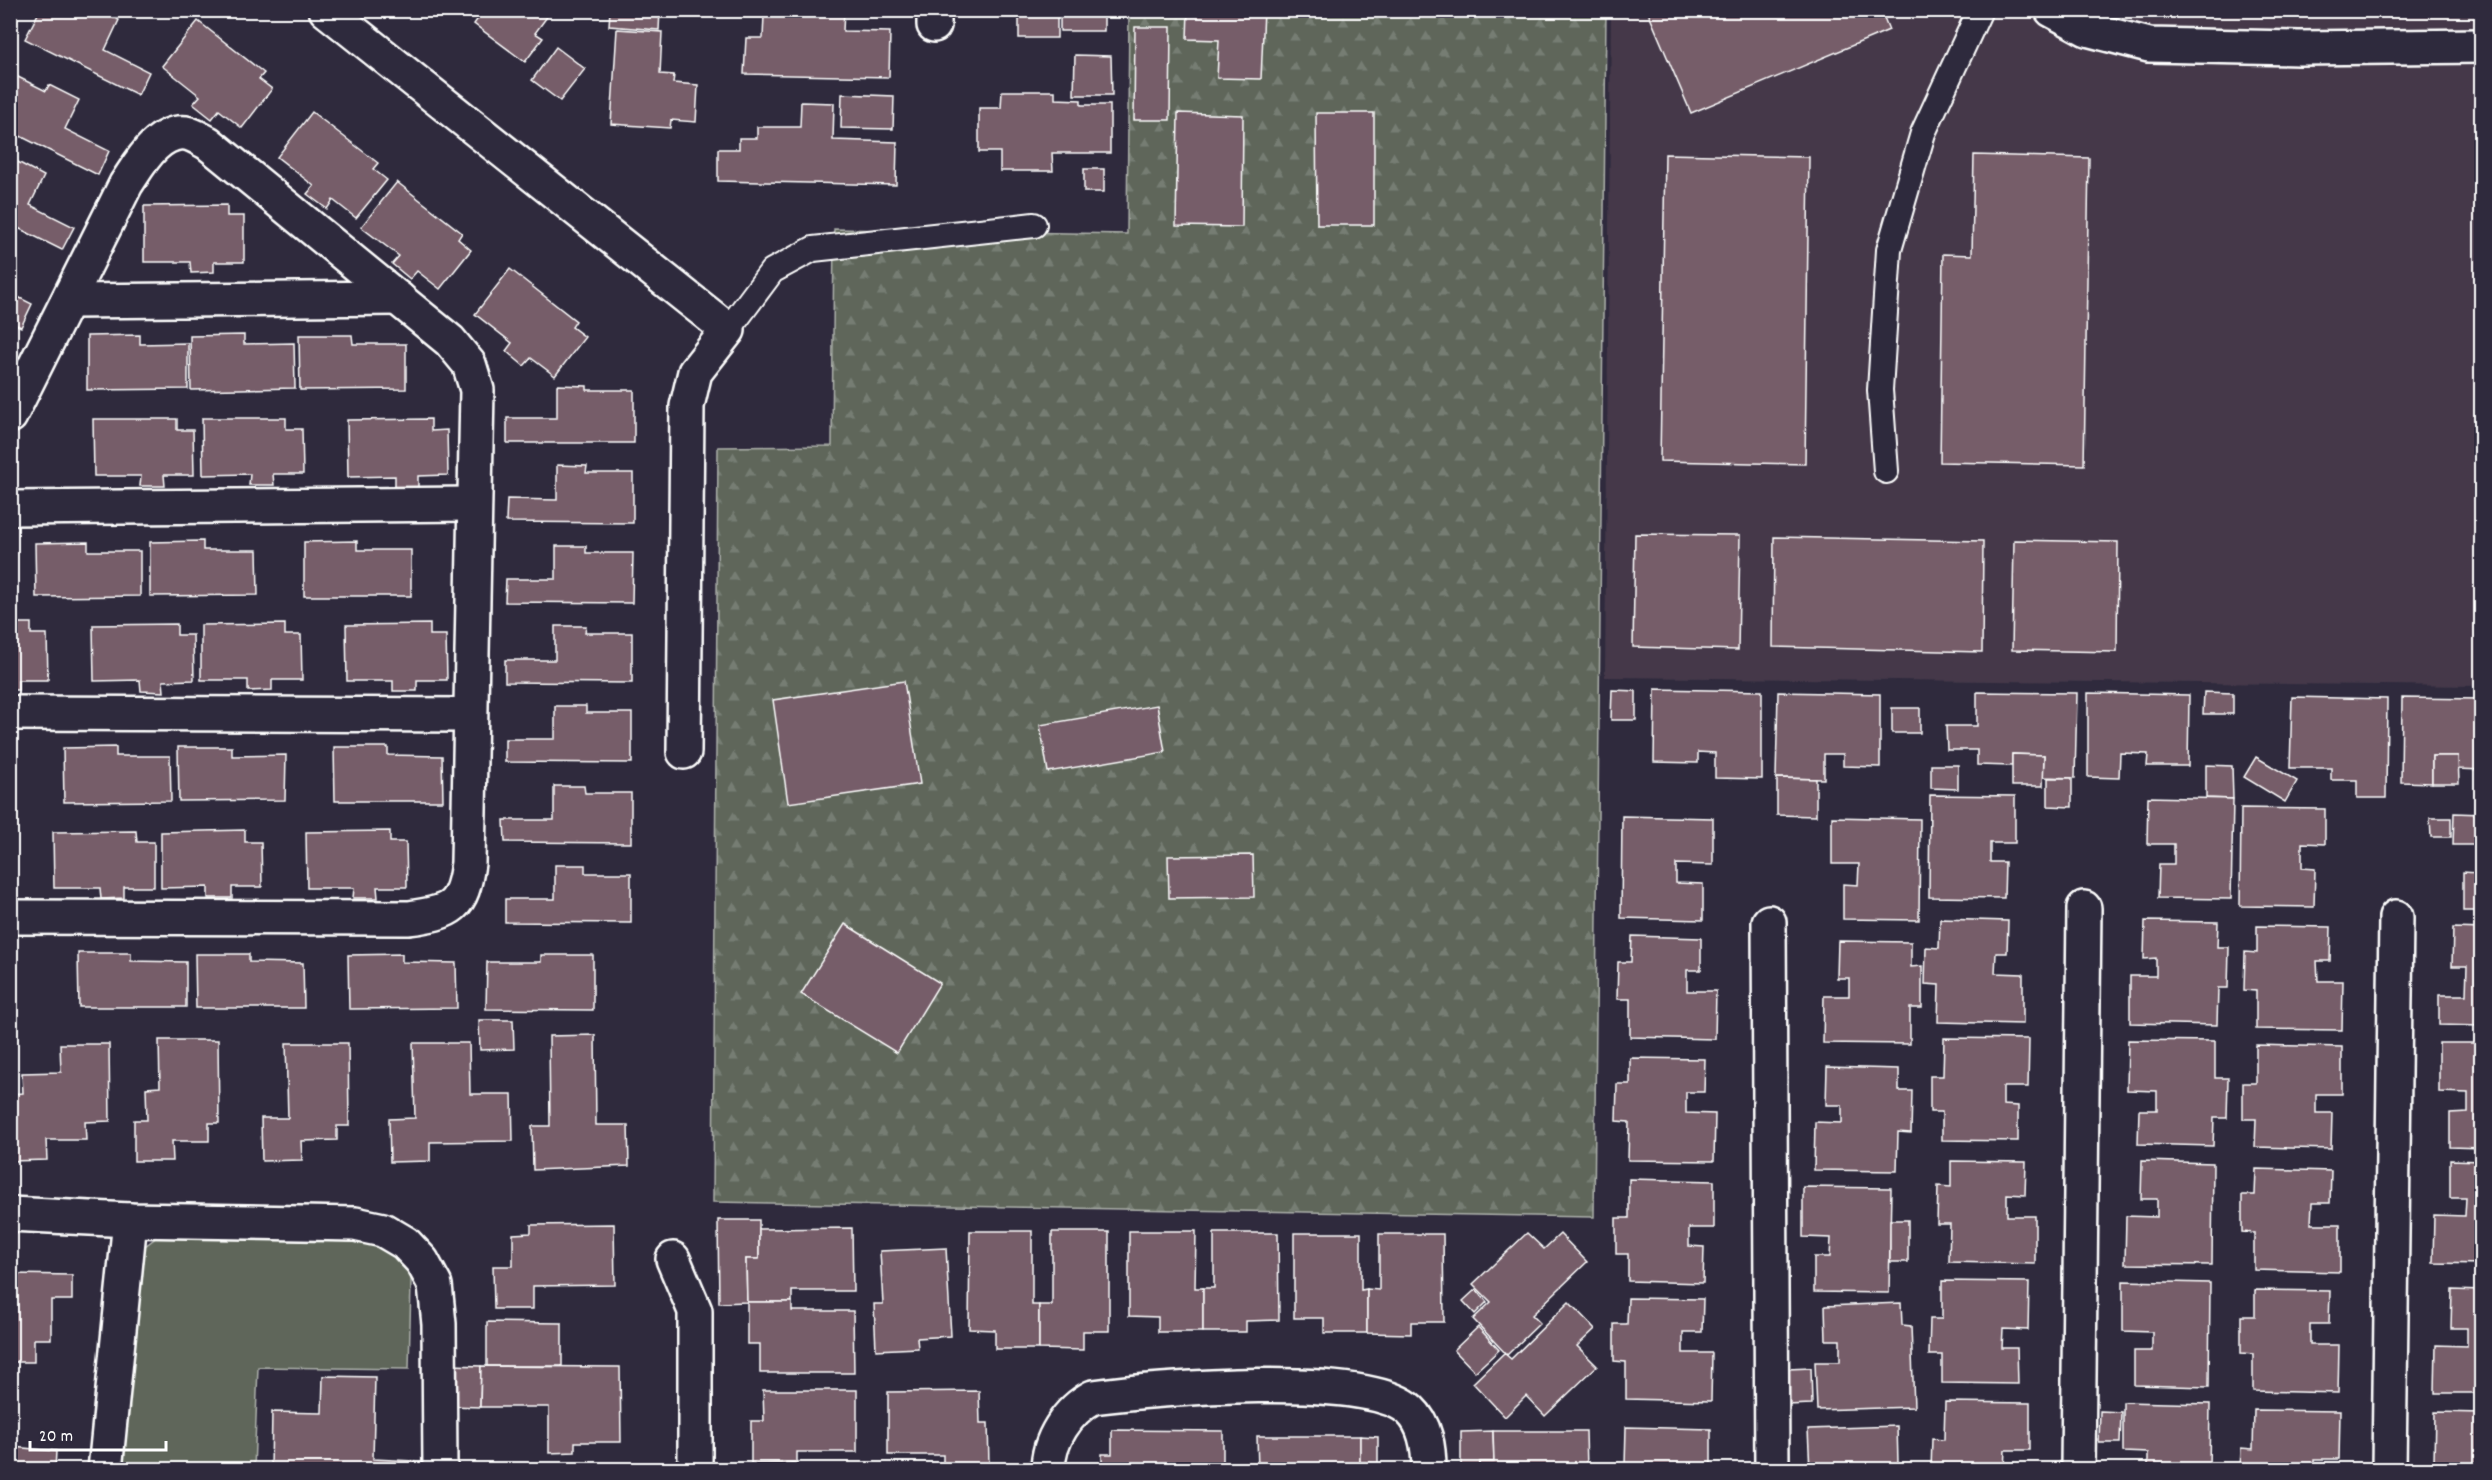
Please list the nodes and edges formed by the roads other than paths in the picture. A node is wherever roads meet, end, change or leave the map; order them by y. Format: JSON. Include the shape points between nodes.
{"nodes":[{"id":1,"x":326,"y":10,"type":"edge"},
{"id":2,"x":1980,"y":10,"type":"edge"},
{"id":3,"x":2052,"y":10,"type":"edge"},
{"id":4,"x":2481,"y":46,"type":"edge"},
{"id":5,"x":1034,"y":225,"type":"dead end"},
{"id":6,"x":398,"y":298,"type":"junction"},
{"id":7,"x":69,"y":301,"type":"junction"},
{"id":8,"x":728,"y":330,"type":"junction"},
{"id":9,"x":10,"y":416,"type":"edge"},
{"id":10,"x":1886,"y":471,"type":"dead end"},
{"id":11,"x":473,"y":504,"type":"junction"},
{"id":12,"x":10,"y":508,"type":"edge"},
{"id":13,"x":10,"y":713,"type":"edge"},
{"id":14,"x":470,"y":716,"type":"junction"},
{"id":15,"x":684,"y":752,"type":"dead end"},
{"id":16,"x":2084,"y":908,"type":"dead end"},
{"id":17,"x":10,"y":917,"type":"edge"},
{"id":18,"x":2396,"y":917,"type":"dead end"},
{"id":19,"x":1769,"y":922,"type":"dead end"},
{"id":20,"x":10,"y":1214,"type":"edge"},
{"id":21,"x":130,"y":1220,"type":"junction"},
{"id":22,"x":673,"y":1259,"type":"dead end"},
{"id":23,"x":105,"y":1470,"type":"edge"},
{"id":24,"x":440,"y":1470,"type":"edge"},
{"id":25,"x":695,"y":1470,"type":"edge"},
{"id":26,"x":1048,"y":1470,"type":"edge"},
{"id":27,"x":1429,"y":1470,"type":"edge"},
{"id":28,"x":1772,"y":1470,"type":"edge"},
{"id":29,"x":2078,"y":1470,"type":"edge"},
{"id":30,"x":2389,"y":1470,"type":"edge"}],
"edges":[{"from":1,"to":8,"type":"street"},
{"from":2,"to":10,"type":"lane","via":[[1923,133],[1889,250],[1880,390]]},
{"from":3,"to":4,"type":"street","via":[[2087,29],[2149,45]]},
{"from":5,"to":8,"type":"lane","via":[[813,249],[772,272]]},
{"from":6,"to":7,"type":"street"},
{"from":6,"to":7,"type":"street","via":[[208,143],[185,133],[162,138],[142,160],[126,184]]},
{"from":6,"to":11,"type":"street","via":[[450,342],[469,364],[477,390]]},
{"from":7,"to":9,"type":"street"},
{"from":8,"to":15,"type":"street","via":[[695,372],[687,406]]},
{"from":11,"to":12,"type":"street"},
{"from":11,"to":14,"type":"street"},
{"from":13,"to":14,"type":"street"},
{"from":14,"to":17,"type":"street","via":[[465,887],[455,904],[439,914],[409,918]]},
{"from":16,"to":29,"type":"street"},
{"from":18,"to":30,"type":"street"},
{"from":19,"to":28,"type":"street"},
{"from":20,"to":21,"type":"street"},
{"from":21,"to":23,"type":"street"},
{"from":21,"to":24,"type":"street","via":[[355,1224],[383,1230],[405,1243],[422,1261],[435,1285]]},
{"from":22,"to":25,"type":"street","via":[[695,1311]]},
{"from":26,"to":27,"type":"street","via":[[1048,1458],[1059,1431],[1078,1405],[1093,1397],[1221,1385],[1351,1389],[1384,1395],[1410,1410],[1425,1432]]}]}
